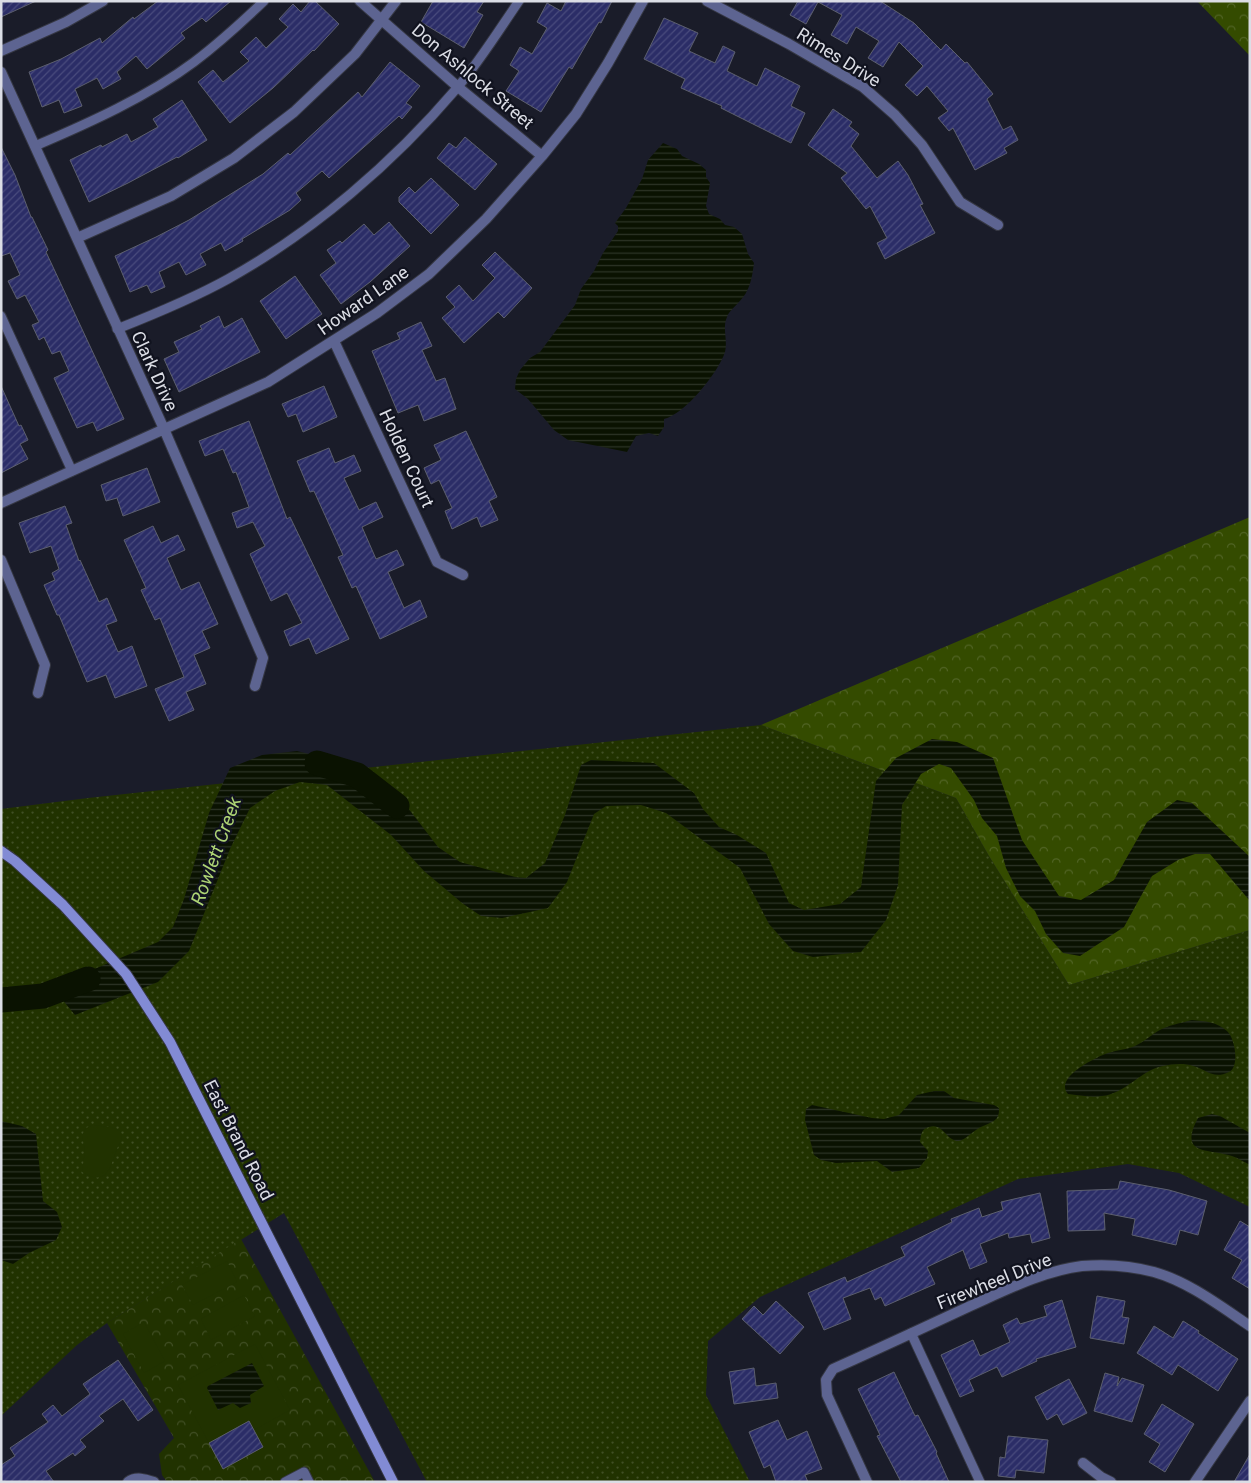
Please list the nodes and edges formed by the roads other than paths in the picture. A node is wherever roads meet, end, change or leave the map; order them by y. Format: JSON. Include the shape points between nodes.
{"nodes":[{"id":1,"x":103,"y":1,"type":"edge"},
{"id":2,"x":264,"y":1,"type":"edge"},
{"id":3,"x":360,"y":1,"type":"edge"},
{"id":4,"x":396,"y":1,"type":"edge"},
{"id":5,"x":519,"y":1,"type":"edge"},
{"id":6,"x":643,"y":1,"type":"edge"},
{"id":7,"x":707,"y":1,"type":"edge"},
{"id":8,"x":382,"y":20,"type":"junction"},
{"id":9,"x":1,"y":51,"type":"edge"},
{"id":10,"x":1,"y":72,"type":"edge"},
{"id":11,"x":458,"y":87,"type":"junction"},
{"id":12,"x":35,"y":146,"type":"junction"},
{"id":13,"x":542,"y":156,"type":"junction"},
{"id":14,"x":998,"y":225,"type":"dead end"},
{"id":15,"x":77,"y":238,"type":"junction"},
{"id":16,"x":1,"y":316,"type":"edge"},
{"id":17,"x":117,"y":330,"type":"junction"},
{"id":18,"x":334,"y":341,"type":"junction"},
{"id":19,"x":164,"y":429,"type":"junction"},
{"id":20,"x":72,"y":471,"type":"junction"},
{"id":21,"x":1,"y":503,"type":"edge"},
{"id":22,"x":1,"y":560,"type":"edge"},
{"id":23,"x":463,"y":575,"type":"dead end"},
{"id":24,"x":255,"y":686,"type":"dead end"},
{"id":25,"x":38,"y":693,"type":"dead end"},
{"id":26,"x":1,"y":851,"type":"edge"},
{"id":27,"x":1250,"y":1326,"type":"edge"},
{"id":28,"x":911,"y":1333,"type":"junction"},
{"id":29,"x":1250,"y":1401,"type":"edge"},
{"id":30,"x":1083,"y":1463,"type":"dead end"},
{"id":31,"x":128,"y":1482,"type":"edge"},
{"id":32,"x":154,"y":1482,"type":"edge"},
{"id":33,"x":285,"y":1482,"type":"edge"},
{"id":34,"x":309,"y":1482,"type":"edge"},
{"id":35,"x":394,"y":1482,"type":"edge"},
{"id":36,"x":866,"y":1482,"type":"edge"},
{"id":37,"x":980,"y":1482,"type":"edge"},
{"id":38,"x":1111,"y":1482,"type":"edge"},
{"id":39,"x":1195,"y":1482,"type":"edge"}],
"edges":[{"from":1,"to":9,"type":"street","via":[[66,22]]},
{"from":2,"to":12,"type":"lane","via":[[193,63],[120,107]]},
{"from":3,"to":8,"type":"street","name":"Don Ashlock Street"},
{"from":4,"to":8,"type":"street"},
{"from":5,"to":11,"type":"lane"},
{"from":6,"to":13,"type":"street","name":"Howard Lane","via":[[576,114]]},
{"from":7,"to":14,"type":"street","name":"Rimes Drive","via":[[863,86],[922,145],[960,202]]},
{"from":8,"to":11,"type":"street","name":"Don Ashlock Street"},
{"from":8,"to":15,"type":"street","via":[[355,54],[294,112],[234,158],[171,196]]},
{"from":10,"to":12,"type":"street","name":"Clark Drive"},
{"from":11,"to":13,"type":"street","name":"Don Ashlock Street"},
{"from":11,"to":17,"type":"lane","via":[[383,165],[302,230],[229,278]]},
{"from":12,"to":15,"type":"street","name":"Clark Drive"},
{"from":13,"to":18,"type":"street","name":"Howard Lane","via":[[486,219],[429,274]]},
{"from":15,"to":17,"type":"street","name":"Clark Drive"},
{"from":16,"to":20,"type":"lane"},
{"from":17,"to":19,"type":"street","name":"Clark Drive"},
{"from":18,"to":19,"type":"street","name":"Howard Lane","via":[[268,382]]},
{"from":18,"to":23,"type":"street","name":"Holden Court","via":[[437,562]]},
{"from":19,"to":20,"type":"street","name":"Howard Lane"},
{"from":19,"to":24,"type":"street","name":"Clark Drive","via":[[263,658]]},
{"from":20,"to":21,"type":"street","name":"Howard Lane"},
{"from":22,"to":25,"type":"street","via":[[45,664]]},
{"from":26,"to":35,"type":"main road","name":"East Brand Road","via":[[63,905],[126,974],[170,1042]]},
{"from":27,"to":28,"type":"street","name":"Firewheel Drive","via":[[1179,1281],[1153,1272],[1083,1266],[1043,1276],[996,1294]]},
{"from":28,"to":36,"type":"street","name":"Firewheel Drive","via":[[833,1369],[826,1380],[827,1394]]},
{"from":28,"to":37,"type":"lane"},
{"from":29,"to":39,"type":"street"},
{"from":30,"to":38,"type":"street"},
{"from":31,"to":32,"type":"street","via":[[143,1478]]},
{"from":33,"to":34,"type":"lane","via":[[304,1472]]}]}
